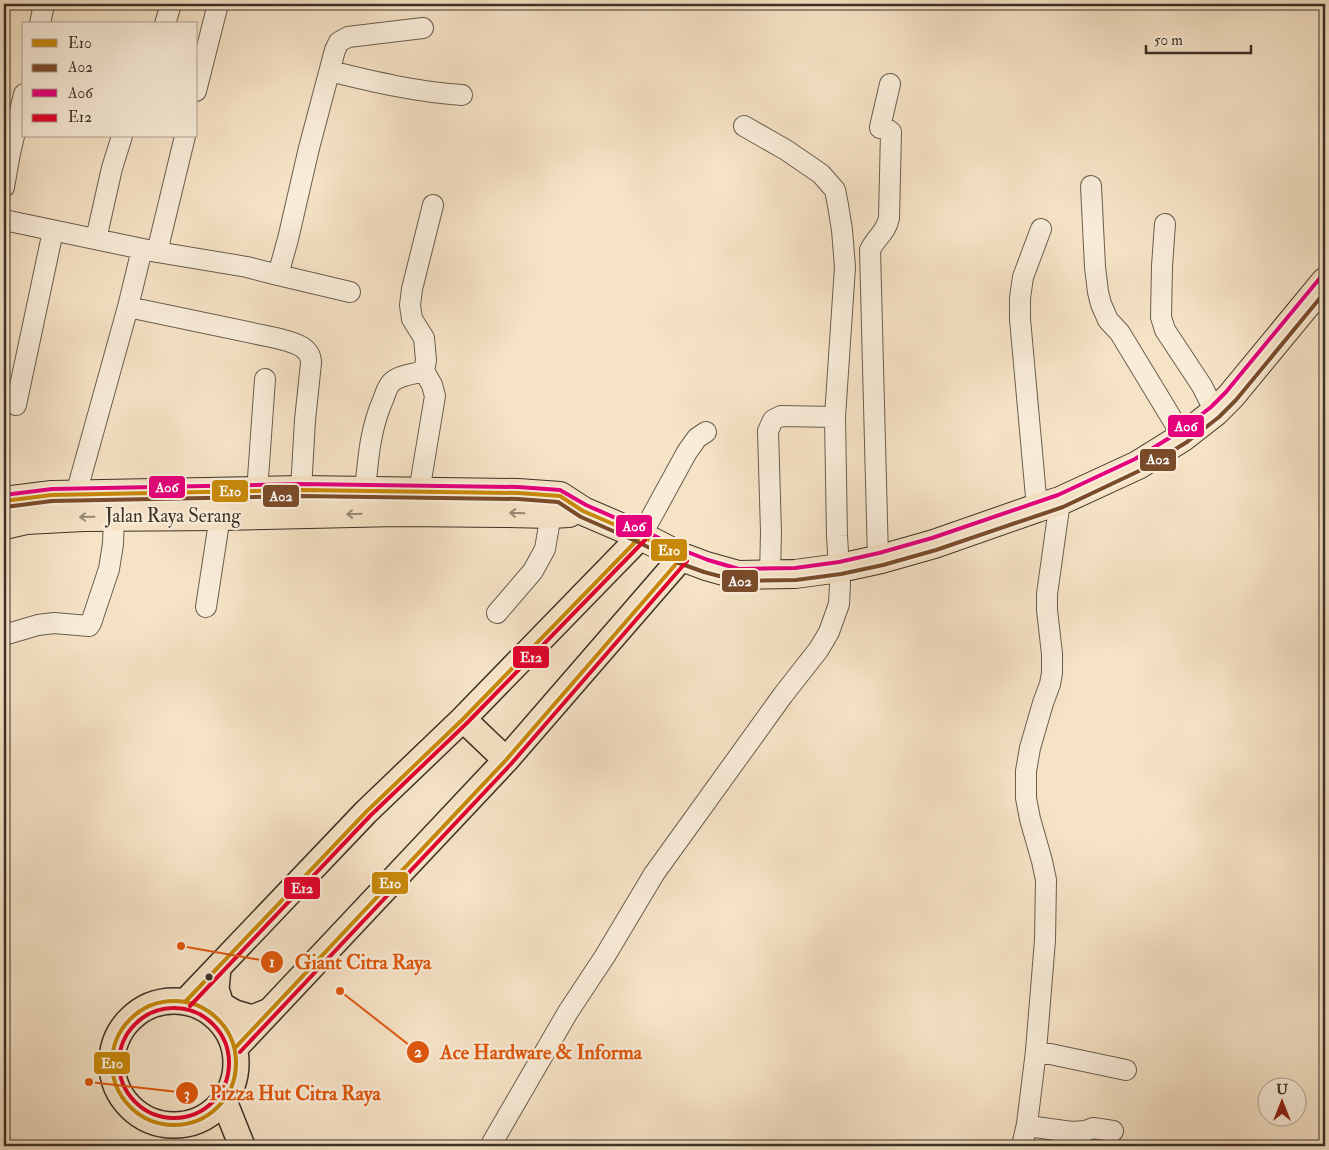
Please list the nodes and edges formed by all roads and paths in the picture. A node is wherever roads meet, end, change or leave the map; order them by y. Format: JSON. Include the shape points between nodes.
{"nodes":[{"id":1,"x":44,"y":4,"type":"edge"},
{"id":2,"x":171,"y":4,"type":"edge"},
{"id":3,"x":218,"y":4,"type":"edge"},
{"id":4,"x":40,"y":22,"type":"edge"},
{"id":5,"x":166,"y":22,"type":"edge"},
{"id":6,"x":423,"y":28,"type":"dead end"},
{"id":7,"x":330,"y":71,"type":"junction"},
{"id":8,"x":198,"y":79,"type":"edge"},
{"id":9,"x":890,"y":84,"type":"dead end"},
{"id":10,"x":462,"y":95,"type":"dead end"},
{"id":11,"x":22,"y":101,"type":"edge"},
{"id":12,"x":744,"y":126,"type":"dead end"},
{"id":13,"x":121,"y":138,"type":"edge"},
{"id":14,"x":184,"y":138,"type":"edge"},
{"id":15,"x":7,"y":153,"type":"edge"},
{"id":16,"x":1092,"y":186,"type":"dead end"},
{"id":17,"x":4,"y":187,"type":"edge"},
{"id":18,"x":433,"y":205,"type":"dead end"},
{"id":19,"x":4,"y":220,"type":"edge"},
{"id":20,"x":1165,"y":224,"type":"dead end"},
{"id":21,"x":1041,"y":229,"type":"dead end"},
{"id":22,"x":53,"y":231,"type":"junction"},
{"id":23,"x":96,"y":239,"type":"junction"},
{"id":24,"x":150,"y":250,"type":"junction"},
{"id":25,"x":278,"y":275,"type":"junction"},
{"id":26,"x":1325,"y":282,"type":"edge"},
{"id":27,"x":350,"y":292,"type":"dead end"},
{"id":28,"x":128,"y":307,"type":"junction"},
{"id":29,"x":424,"y":371,"type":"junction"},
{"id":30,"x":265,"y":379,"type":"dead end"},
{"id":31,"x":16,"y":405,"type":"dead end"},
{"id":32,"x":1214,"y":412,"type":"junction"},
{"id":33,"x":835,"y":417,"type":"junction"},
{"id":34,"x":706,"y":432,"type":"dead end"},
{"id":35,"x":1183,"y":437,"type":"junction"},
{"id":36,"x":301,"y":490,"type":"junction"},
{"id":37,"x":364,"y":491,"type":"junction"},
{"id":38,"x":257,"y":492,"type":"junction"},
{"id":39,"x":419,"y":492,"type":"junction"},
{"id":40,"x":76,"y":494,"type":"junction"},
{"id":41,"x":4,"y":501,"type":"edge"},
{"id":42,"x":1049,"y":504,"type":"junction"},
{"id":43,"x":583,"y":511,"type":"junction"},
{"id":44,"x":551,"y":514,"type":"junction"},
{"id":45,"x":114,"y":516,"type":"junction"},
{"id":46,"x":220,"y":516,"type":"junction"},
{"id":47,"x":4,"y":525,"type":"edge"},
{"id":48,"x":641,"y":536,"type":"junction"},
{"id":49,"x":682,"y":557,"type":"junction"},
{"id":50,"x":878,"y":559,"type":"junction"},
{"id":51,"x":840,"y":568,"type":"junction"},
{"id":52,"x":770,"y":576,"type":"junction"},
{"id":53,"x":206,"y":607,"type":"dead end"},
{"id":54,"x":497,"y":614,"type":"dead end"},
{"id":55,"x":4,"y":635,"type":"edge"},
{"id":56,"x":463,"y":718,"type":"junction"},
{"id":57,"x":506,"y":760,"type":"junction"},
{"id":58,"x":218,"y":968,"type":"junction"},
{"id":59,"x":185,"y":1002,"type":"junction"},
{"id":60,"x":270,"y":1011,"type":"junction"},
{"id":61,"x":235,"y":1048,"type":"junction"},
{"id":62,"x":1036,"y":1051,"type":"junction"},
{"id":63,"x":1126,"y":1070,"type":"dead end"},
{"id":64,"x":224,"y":1101,"type":"junction"},
{"id":65,"x":1026,"y":1124,"type":"junction"},
{"id":66,"x":1113,"y":1131,"type":"dead end"},
{"id":67,"x":169,"y":1136,"type":"edge"},
{"id":68,"x":492,"y":1143,"type":"dead end"},
{"id":69,"x":242,"y":1146,"type":"edge"},
{"id":70,"x":1022,"y":1146,"type":"edge"}],
"edges":[{"from":1,"to":4,"type":"street"},
{"from":2,"to":5,"type":"street"},
{"from":3,"to":8,"type":"street"},
{"from":6,"to":7,"type":"street","via":[[348,37],[339,42]]},
{"from":7,"to":10,"type":"street","via":[[394,86]]},
{"from":7,"to":25,"type":"street"},
{"from":9,"to":50,"type":"street","via":[[880,126],[891,132],[889,218],[886,230],[870,250]]},
{"from":11,"to":15,"type":"street"},
{"from":12,"to":33,"type":"street","via":[[807,163],[834,190],[846,267]]},
{"from":13,"to":23,"type":"street"},
{"from":14,"to":24,"type":"street"},
{"from":15,"to":17,"type":"street"},
{"from":16,"to":35,"type":"street","via":[[1095,267],[1101,304]]},
{"from":18,"to":29,"type":"street","via":[[410,305],[412,319],[424,338]]},
{"from":19,"to":22,"type":"street"},
{"from":20,"to":32,"type":"street","via":[[1162,318]]},
{"from":21,"to":42,"type":"street","via":[[1023,277],[1020,319]]},
{"from":22,"to":23,"type":"street"},
{"from":22,"to":31,"type":"street"},
{"from":23,"to":24,"type":"street"},
{"from":24,"to":25,"type":"street"},
{"from":24,"to":28,"type":"street"},
{"from":25,"to":27,"type":"street"},
{"from":26,"to":32,"type":"highway","name":"Jalan Raya Serang","via":[[1252,372]]},
{"from":28,"to":36,"type":"street","via":[[276,338],[305,348],[311,356],[311,363]]},
{"from":28,"to":40,"type":"street"},
{"from":29,"to":37,"type":"street","via":[[397,379],[386,392],[372,434]]},
{"from":29,"to":39,"type":"street","via":[[435,396]]},
{"from":30,"to":38,"type":"street"},
{"from":32,"to":35,"type":"highway","name":"Jalan Raya Serang"},
{"from":33,"to":51,"type":"street"},
{"from":33,"to":52,"type":"street","via":[[781,416],[773,420],[768,431]]},
{"from":34,"to":48,"type":"street","via":[[687,452]]},
{"from":35,"to":42,"type":"highway","name":"Jalan Raya Serang","via":[[1138,465]]},
{"from":36,"to":37,"type":"highway","name":"Jalan Raya Serang"},
{"from":36,"to":38,"type":"highway","name":"Jalan Raya Serang"},
{"from":37,"to":39,"type":"highway","name":"Jalan Raya Serang"},
{"from":38,"to":40,"type":"highway","name":"Jalan Raya Serang"},
{"from":39,"to":43,"type":"highway","name":"Jalan Raya Serang","via":[[560,496]]},
{"from":40,"to":41,"type":"highway","name":"Jalan Raya Serang"},
{"from":42,"to":50,"type":"highway","name":"Jalan Raya Serang","via":[[934,544]]},
{"from":42,"to":62,"type":"street","via":[[1047,610],[1052,673],[1026,771],[1026,798],[1046,880],[1045,940]]},
{"from":43,"to":44,"type":"highway","name":"Jalan Raya Serang"},
{"from":43,"to":48,"type":"highway","name":"Jalan Raya Serang"},
{"from":44,"to":46,"type":"highway","name":"Jalan Raya Serang","one_way":true,"via":[[397,512]]},
{"from":44,"to":54,"type":"street","via":[[545,549],[533,571]]},
{"from":45,"to":46,"type":"highway","name":"Jalan Raya Serang"},
{"from":45,"to":47,"type":"highway","name":"Jalan Raya Serang","one_way":true,"via":[[48,518]]},
{"from":45,"to":55,"type":"street","via":[[109,569],[91,624],[38,625]]},
{"from":46,"to":53,"type":"street"},
{"from":48,"to":49,"type":"highway","name":"Jalan Raya Serang"},
{"from":48,"to":56,"type":"main road"},
{"from":49,"to":52,"type":"highway","name":"Jalan Raya Serang","via":[[738,575]]},
{"from":49,"to":57,"type":"main road"},
{"from":50,"to":51,"type":"highway","name":"Jalan Raya Serang"},
{"from":51,"to":52,"type":"highway","name":"Jalan Raya Serang"},
{"from":51,"to":68,"type":"street","via":[[839,604],[830,632],[654,874]]},
{"from":56,"to":57,"type":"main road"},
{"from":56,"to":58,"type":"main road","via":[[366,812]]},
{"from":57,"to":60,"type":"main road"},
{"from":58,"to":59,"type":"main road"},
{"from":58,"to":60,"type":"main road","via":[[216,989],[221,1005],[252,1018]]},
{"from":59,"to":61,"type":"main road","via":[[217,1018]]},
{"from":59,"to":67,"type":"main road","via":[[165,1002],[146,1007],[130,1019],[118,1035],[112,1054],[112,1073],[118,1092],[130,1108]]},
{"from":60,"to":61,"type":"main road"},
{"from":61,"to":64,"type":"main road","via":[[237,1066],[233,1084]]},
{"from":62,"to":63,"type":"street"},
{"from":62,"to":65,"type":"street"},
{"from":64,"to":67,"type":"main road","via":[[208,1116]]},
{"from":64,"to":69,"type":"main road"},
{"from":65,"to":66,"type":"street","via":[[1072,1132],[1093,1128]]},
{"from":65,"to":70,"type":"street"}]}
